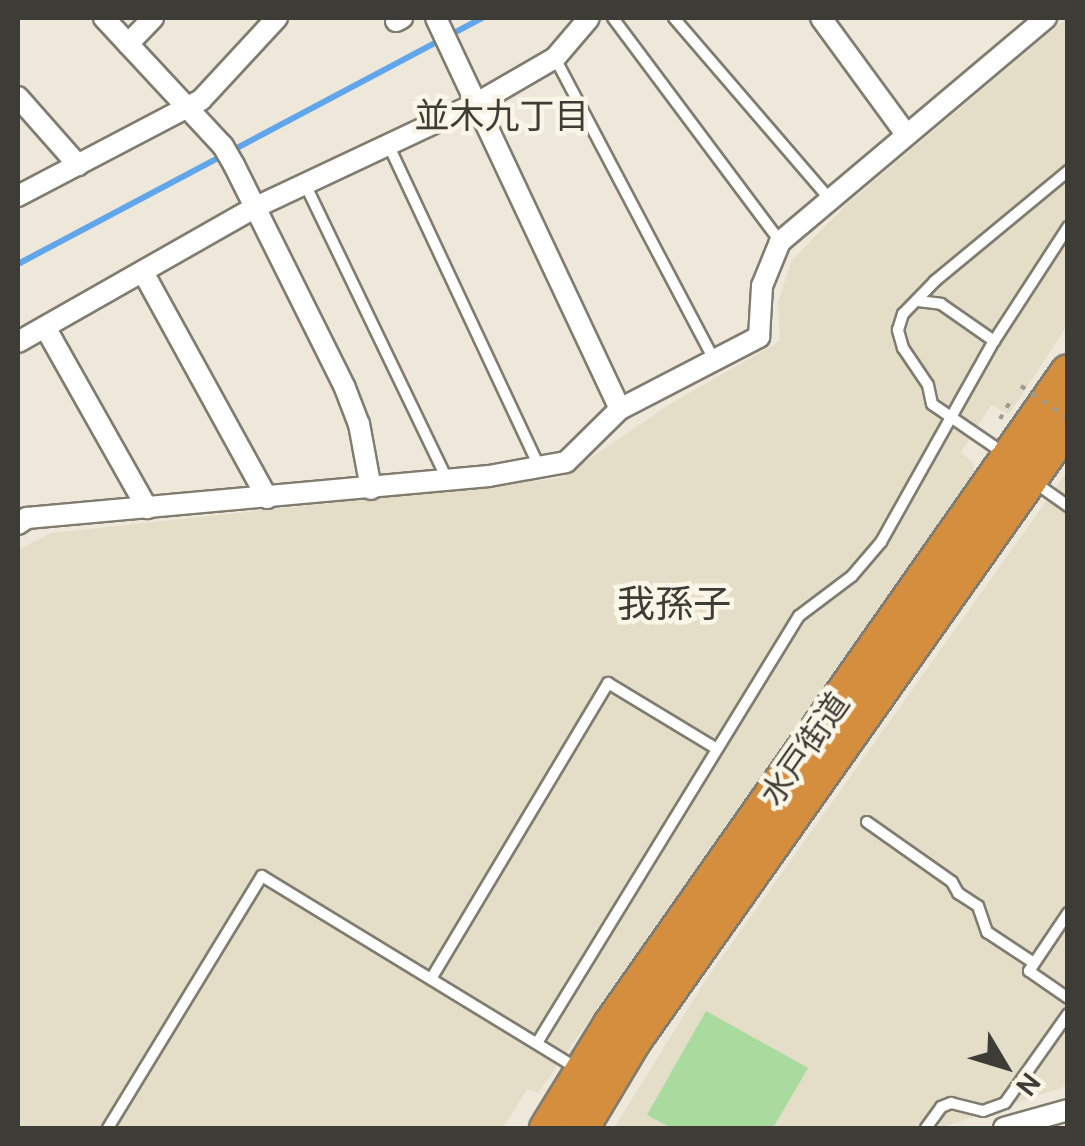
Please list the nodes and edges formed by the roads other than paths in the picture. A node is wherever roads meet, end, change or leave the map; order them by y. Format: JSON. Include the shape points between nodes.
{"nodes":[{"id":1,"x":104,"y":18,"type":"edge"},
{"id":2,"x":153,"y":18,"type":"edge"},
{"id":3,"x":277,"y":18,"type":"edge"},
{"id":4,"x":589,"y":18,"type":"edge"},
{"id":5,"x":613,"y":18,"type":"edge"},
{"id":6,"x":674,"y":18,"type":"edge"},
{"id":7,"x":822,"y":18,"type":"edge"},
{"id":8,"x":1046,"y":18,"type":"edge"},
{"id":9,"x":439,"y":24,"type":"edge"},
{"id":10,"x":128,"y":44,"type":"junction"},
{"id":11,"x":555,"y":58,"type":"junction"},
{"id":12,"x":18,"y":97,"type":"edge"},
{"id":13,"x":479,"y":102,"type":"junction"},
{"id":14,"x":188,"y":108,"type":"junction"},
{"id":15,"x":906,"y":134,"type":"junction"},
{"id":16,"x":388,"y":144,"type":"junction"},
{"id":17,"x":78,"y":164,"type":"junction"},
{"id":18,"x":1068,"y":170,"type":"edge"},
{"id":19,"x":304,"y":183,"type":"junction"},
{"id":20,"x":18,"y":196,"type":"edge"},
{"id":21,"x":829,"y":198,"type":"junction"},
{"id":22,"x":256,"y":207,"type":"junction"},
{"id":23,"x":1068,"y":226,"type":"edge"},
{"id":24,"x":780,"y":242,"type":"junction"},
{"id":25,"x":143,"y":272,"type":"junction"},
{"id":26,"x":918,"y":300,"type":"junction"},
{"id":27,"x":45,"y":326,"type":"junction"},
{"id":28,"x":994,"y":341,"type":"junction"},
{"id":29,"x":18,"y":342,"type":"edge"},
{"id":30,"x":714,"y":361,"type":"junction"},
{"id":31,"x":1068,"y":372,"type":"edge"},
{"id":32,"x":620,"y":409,"type":"junction"},
{"id":33,"x":953,"y":418,"type":"junction"},
{"id":34,"x":1068,"y":420,"type":"edge"},
{"id":35,"x":1019,"y":468,"type":"junction"},
{"id":36,"x":541,"y":469,"type":"junction"},
{"id":37,"x":447,"y":480,"type":"junction"},
{"id":38,"x":370,"y":489,"type":"junction"},
{"id":39,"x":268,"y":498,"type":"junction"},
{"id":40,"x":1068,"y":506,"type":"edge"},
{"id":41,"x":147,"y":508,"type":"junction"},
{"id":42,"x":21,"y":514,"type":"edge"},
{"id":43,"x":717,"y":750,"type":"junction"},
{"id":44,"x":867,"y":822,"type":"dead end"},
{"id":45,"x":1068,"y":912,"type":"edge"},
{"id":46,"x":1034,"y":963,"type":"junction"},
{"id":47,"x":431,"y":979,"type":"junction"},
{"id":48,"x":1068,"y":998,"type":"edge"},
{"id":49,"x":1068,"y":1014,"type":"edge"},
{"id":50,"x":536,"y":1043,"type":"junction"},
{"id":51,"x":593,"y":1078,"type":"junction"},
{"id":52,"x":1068,"y":1110,"type":"edge"},
{"id":53,"x":108,"y":1128,"type":"edge"},
{"id":54,"x":548,"y":1128,"type":"edge"},
{"id":55,"x":580,"y":1128,"type":"edge"},
{"id":56,"x":926,"y":1128,"type":"edge"},
{"id":57,"x":1004,"y":1128,"type":"edge"}],
"edges":[{"from":1,"to":10,"type":"street"},
{"from":2,"to":10,"type":"street"},
{"from":3,"to":14,"type":"street"},
{"from":4,"to":11,"type":"street"},
{"from":5,"to":24,"type":"lane"},
{"from":6,"to":21,"type":"lane"},
{"from":7,"to":15,"type":"street"},
{"from":8,"to":15,"type":"street"},
{"from":9,"to":13,"type":"street"},
{"from":10,"to":14,"type":"street"},
{"from":11,"to":13,"type":"street"},
{"from":11,"to":30,"type":"lane"},
{"from":12,"to":17,"type":"street"},
{"from":13,"to":16,"type":"street"},
{"from":13,"to":32,"type":"street"},
{"from":14,"to":17,"type":"street"},
{"from":14,"to":22,"type":"street","via":[[223,146]]},
{"from":15,"to":21,"type":"street"},
{"from":16,"to":19,"type":"street"},
{"from":16,"to":36,"type":"lane"},
{"from":17,"to":20,"type":"street"},
{"from":18,"to":26,"type":"lane"},
{"from":19,"to":22,"type":"street"},
{"from":19,"to":37,"type":"lane"},
{"from":21,"to":24,"type":"street"},
{"from":22,"to":25,"type":"street"},
{"from":22,"to":38,"type":"street","via":[[346,388]]},
{"from":23,"to":28,"type":"lane"},
{"from":24,"to":30,"type":"street","via":[[762,286],[759,338]]},
{"from":25,"to":27,"type":"street"},
{"from":25,"to":39,"type":"street"},
{"from":26,"to":28,"type":"lane","via":[[940,304]]},
{"from":26,"to":33,"type":"lane","via":[[898,330],[903,348],[928,384],[932,404]]},
{"from":27,"to":29,"type":"street"},
{"from":27,"to":41,"type":"street"},
{"from":28,"to":33,"type":"lane"},
{"from":30,"to":32,"type":"street"},
{"from":31,"to":35,"type":"highway","name":"水戸街道"},
{"from":32,"to":36,"type":"street","via":[[566,462]]},
{"from":33,"to":35,"type":"lane"},
{"from":33,"to":43,"type":"lane","via":[[881,542],[852,576],[800,616]]},
{"from":34,"to":35,"type":"highway","name":"水戸街道"},
{"from":35,"to":40,"type":"lane"},
{"from":35,"to":51,"type":"highway","name":"水戸街道"},
{"from":36,"to":37,"type":"street"},
{"from":37,"to":38,"type":"street"},
{"from":38,"to":39,"type":"street"},
{"from":39,"to":41,"type":"street"},
{"from":41,"to":42,"type":"street"},
{"from":43,"to":47,"type":"lane","via":[[608,683]]},
{"from":43,"to":50,"type":"lane"},
{"from":44,"to":46,"type":"lane","via":[[952,882],[978,906],[986,932]]},
{"from":45,"to":46,"type":"lane"},
{"from":46,"to":48,"type":"lane","via":[[1029,971]]},
{"from":47,"to":50,"type":"lane"},
{"from":47,"to":53,"type":"lane","via":[[262,876]]},
{"from":49,"to":56,"type":"lane","via":[[1005,1103],[984,1110],[951,1103]]},
{"from":50,"to":51,"type":"lane"},
{"from":51,"to":54,"type":"highway","name":"水戸街道"},
{"from":51,"to":55,"type":"highway","name":"水戸街道"},
{"from":52,"to":57,"type":"street"}]}
